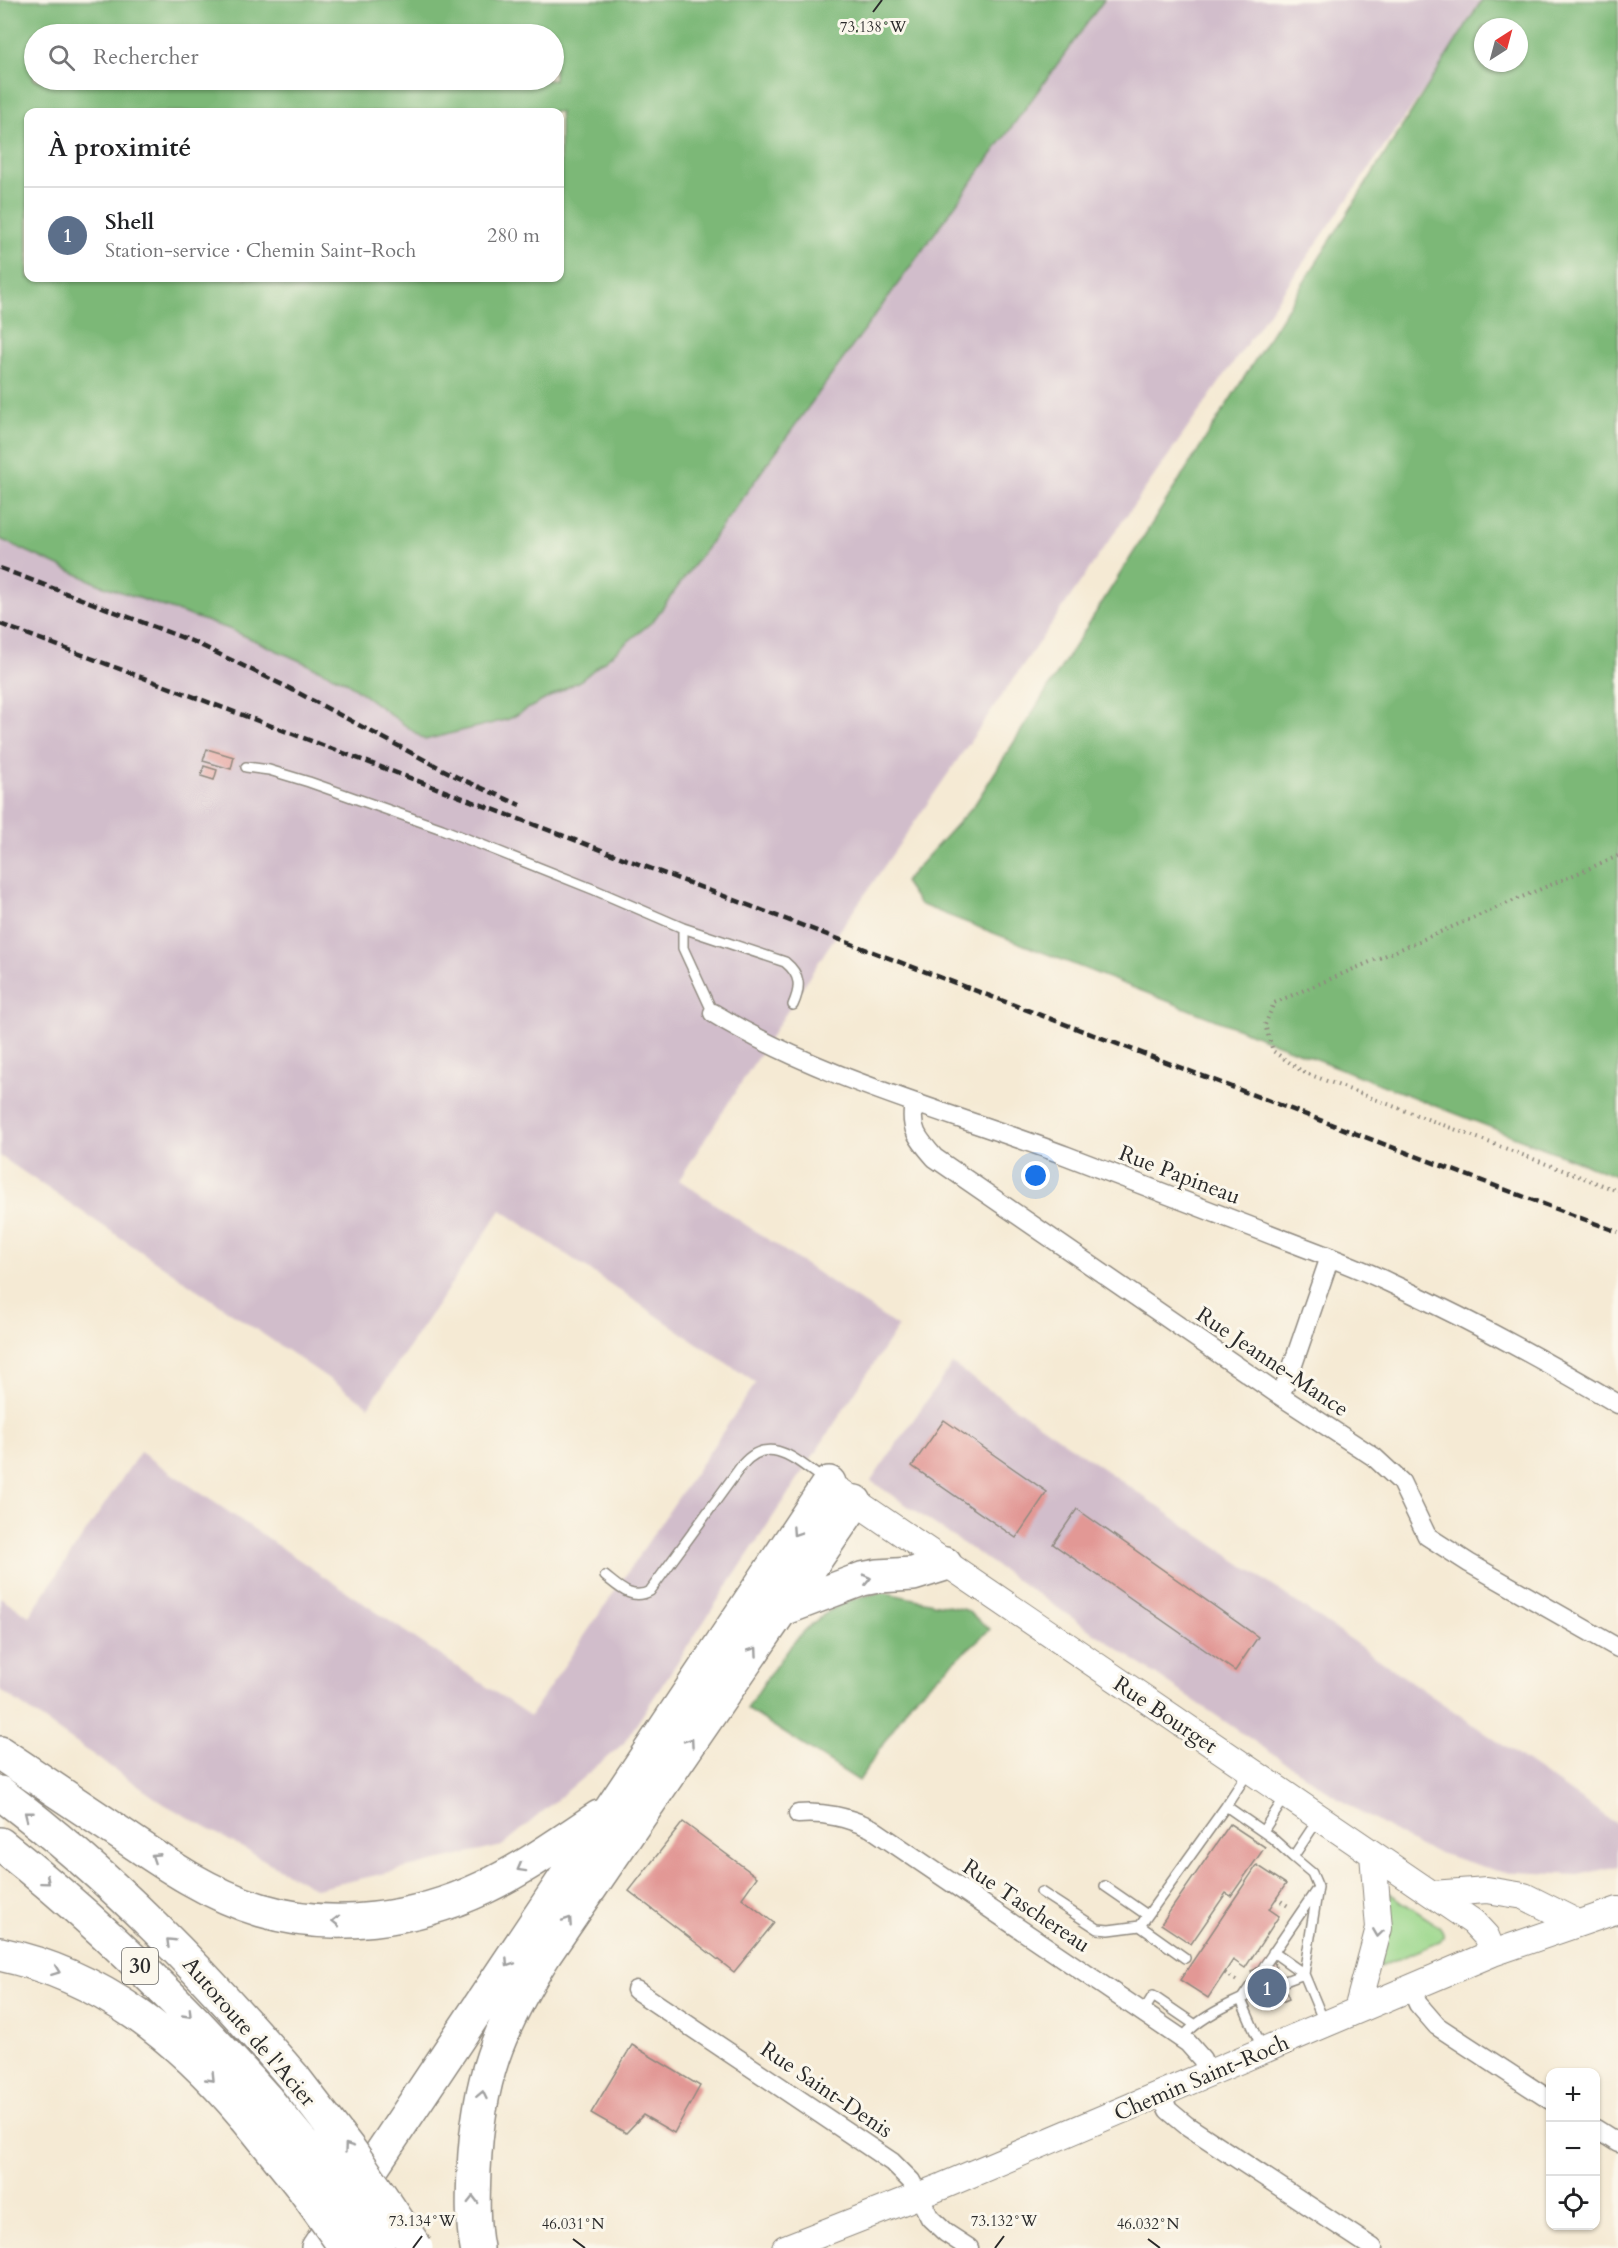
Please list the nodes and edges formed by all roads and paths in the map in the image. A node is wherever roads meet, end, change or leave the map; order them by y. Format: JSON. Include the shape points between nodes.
{"nodes":[{"id":1,"x":246,"y":768,"type":"dead end"},
{"id":2,"x":1618,"y":856,"type":"edge"},
{"id":3,"x":684,"y":928,"type":"junction"},
{"id":4,"x":793,"y":1005,"type":"dead end"},
{"id":5,"x":713,"y":1013,"type":"joint"},
{"id":6,"x":914,"y":1102,"type":"junction"},
{"id":7,"x":1618,"y":1191,"type":"edge"},
{"id":8,"x":1330,"y":1257,"type":"junction"},
{"id":9,"x":1279,"y":1395,"type":"junction"},
{"id":10,"x":1618,"y":1404,"type":"edge"},
{"id":11,"x":829,"y":1483,"type":"junction"},
{"id":12,"x":855,"y":1502,"type":"junction"},
{"id":13,"x":945,"y":1564,"type":"junction"},
{"id":14,"x":605,"y":1576,"type":"dead end"},
{"id":15,"x":783,"y":1609,"type":"junction"},
{"id":16,"x":1618,"y":1648,"type":"edge"},
{"id":17,"x":0,"y":1753,"type":"edge"},
{"id":18,"x":1250,"y":1770,"type":"junction"},
{"id":19,"x":0,"y":1793,"type":"edge"},
{"id":20,"x":1286,"y":1795,"type":"junction"},
{"id":21,"x":1226,"y":1806,"type":"junction"},
{"id":22,"x":611,"y":1809,"type":"junction"},
{"id":23,"x":798,"y":1814,"type":"dead end"},
{"id":24,"x":1320,"y":1818,"type":"junction"},
{"id":25,"x":1263,"y":1832,"type":"junction"},
{"id":26,"x":0,"y":1844,"type":"edge"},
{"id":27,"x":1373,"y":1854,"type":"junction"},
{"id":28,"x":1293,"y":1857,"type":"junction"},
{"id":29,"x":1105,"y":1886,"type":"dead end"},
{"id":30,"x":1318,"y":1887,"type":"junction"},
{"id":31,"x":1041,"y":1892,"type":"dead end"},
{"id":32,"x":1432,"y":1894,"type":"junction"},
{"id":33,"x":1618,"y":1910,"type":"edge"},
{"id":34,"x":1147,"y":1915,"type":"junction"},
{"id":35,"x":1578,"y":1923,"type":"junction"},
{"id":36,"x":1140,"y":1926,"type":"junction"},
{"id":37,"x":1273,"y":1952,"type":"junction"},
{"id":38,"x":1493,"y":1953,"type":"junction"},
{"id":39,"x":0,"y":1954,"type":"edge"},
{"id":40,"x":1185,"y":1958,"type":"dead end"},
{"id":41,"x":1304,"y":1974,"type":"junction"},
{"id":42,"x":1411,"y":1988,"type":"junction"},
{"id":43,"x":636,"y":1990,"type":"dead end"},
{"id":44,"x":1241,"y":2000,"type":"junction"},
{"id":45,"x":1357,"y":2010,"type":"junction"},
{"id":46,"x":1143,"y":2012,"type":"junction"},
{"id":47,"x":1194,"y":2024,"type":"junction"},
{"id":48,"x":1325,"y":2024,"type":"junction"},
{"id":49,"x":1182,"y":2039,"type":"junction"},
{"id":50,"x":1263,"y":2050,"type":"junction"},
{"id":51,"x":1208,"y":2074,"type":"junction"},
{"id":52,"x":1161,"y":2094,"type":"junction"},
{"id":53,"x":1546,"y":2097,"type":"edge"},
{"id":54,"x":257,"y":2108,"type":"junction"},
{"id":55,"x":1600,"y":2132,"type":"edge"},
{"id":56,"x":1618,"y":2143,"type":"edge"},
{"id":57,"x":918,"y":2195,"type":"junction"},
{"id":58,"x":318,"y":2248,"type":"edge"},
{"id":59,"x":345,"y":2248,"type":"edge"},
{"id":60,"x":378,"y":2248,"type":"edge"},
{"id":61,"x":416,"y":2248,"type":"edge"},
{"id":62,"x":477,"y":2248,"type":"edge"},
{"id":63,"x":785,"y":2248,"type":"edge"},
{"id":64,"x":969,"y":2248,"type":"edge"},
{"id":65,"x":1373,"y":2248,"type":"edge"}],
"edges":[{"from":1,"to":3,"type":"lane","via":[[269,770],[309,782],[442,829]]},
{"from":2,"to":7,"type":"path","via":[[1274,1003],[1265,1025],[1273,1052],[1303,1072]]},
{"from":3,"to":4,"type":"lane","via":[[785,962],[799,980]]},
{"from":3,"to":5,"type":"lane","via":[[683,948]]},
{"from":5,"to":6,"type":"street","name":"Rue Papineau","via":[[777,1049]]},
{"from":6,"to":8,"type":"street","name":"Rue Papineau","via":[[1065,1155]]},
{"from":6,"to":9,"type":"street","name":"Rue Jeanne-Mance","via":[[915,1133],[935,1158]]},
{"from":8,"to":9,"type":"street","via":[[1288,1380]]},
{"from":8,"to":10,"type":"street","name":"Rue Papineau","via":[[1454,1314]]},
{"from":9,"to":16,"type":"street","name":"Rue Jeanne-Mance","via":[[1390,1471],[1401,1482],[1426,1536]]},
{"from":11,"to":12,"type":"main road","name":"Rue Bourget"},
{"from":11,"to":14,"type":"lane","via":[[782,1453],[758,1452],[742,1465],[650,1590],[633,1595]]},
{"from":11,"to":22,"type":"highway","one_way":true},
{"from":12,"to":13,"type":"main road","name":"Rue Bourget"},
{"from":12,"to":15,"type":"highway"},
{"from":15,"to":13,"type":"highway","one_way":true,"via":[[862,1579],[913,1574]]},
{"from":13,"to":18,"type":"main road","name":"Rue Bourget"},
{"from":62,"to":15,"type":"highway","one_way":true,"via":[[473,2216],[480,2106],[504,2028],[519,1997],[586,1894]]},
{"from":22,"to":17,"type":"highway","one_way":true,"via":[[534,1861],[458,1898],[383,1918],[304,1919],[259,1910],[215,1892],[163,1862]]},
{"from":18,"to":20,"type":"main road","name":"Rue Bourget"},
{"from":18,"to":21,"type":"lane"},
{"from":61,"to":19,"type":"highway","name":"Autoroute de l'Acier","number":"30","one_way":true,"bridge":true,"via":[[351,2152],[233,2007],[91,1867]]},
{"from":20,"to":24,"type":"main road","name":"Rue Bourget"},
{"from":20,"to":25,"type":"lane"},
{"from":21,"to":25,"type":"lane"},
{"from":21,"to":34,"type":"lane"},
{"from":22,"to":58,"type":"highway","one_way":true},
{"from":23,"to":46,"type":"street","name":"Rue Taschereau","via":[[835,1815],[871,1828]]},
{"from":24,"to":27,"type":"main road","name":"Rue Bourget"},
{"from":24,"to":28,"type":"lane"},
{"from":25,"to":28,"type":"lane"},
{"from":26,"to":54,"type":"highway","name":"Autoroute de l'Acier","number":"30","one_way":true,"via":[[123,1949],[212,2040]]},
{"from":27,"to":32,"type":"main road","name":"Rue Bourget"},
{"from":27,"to":45,"type":"main road","one_way":true,"via":[[1379,1928]]},
{"from":28,"to":30,"type":"lane","via":[[1312,1873]]},
{"from":29,"to":34,"type":"lane"},
{"from":30,"to":37,"type":"lane"},
{"from":30,"to":41,"type":"lane"},
{"from":31,"to":36,"type":"lane","via":[[1098,1929]]},
{"from":32,"to":35,"type":"main road","via":[[1487,1890],[1524,1896]]},
{"from":32,"to":38,"type":"main road","name":"Rue Bourget","via":[[1477,1926]]},
{"from":33,"to":35,"type":"main road","name":"Chemin Saint-Roch"},
{"from":34,"to":36,"type":"lane"},
{"from":35,"to":38,"type":"main road","name":"Chemin Saint-Roch"},
{"from":36,"to":40,"type":"lane"},
{"from":37,"to":41,"type":"lane"},
{"from":37,"to":44,"type":"lane"},
{"from":38,"to":42,"type":"main road","name":"Chemin Saint-Roch"},
{"from":39,"to":54,"type":"highway","one_way":true,"via":[[63,1974],[136,2012]]},
{"from":41,"to":44,"type":"lane"},
{"from":41,"to":48,"type":"lane"},
{"from":42,"to":45,"type":"main road","name":"Chemin Saint-Roch"},
{"from":42,"to":53,"type":"street","via":[[1418,2004],[1437,2026]]},
{"from":43,"to":57,"type":"street","name":"Rue Saint-Denis","via":[[892,2162],[912,2181]]},
{"from":44,"to":47,"type":"lane"},
{"from":44,"to":50,"type":"lane"},
{"from":45,"to":48,"type":"main road","name":"Chemin Saint-Roch"},
{"from":46,"to":47,"type":"lane","via":[[1153,1996]]},
{"from":46,"to":49,"type":"street","name":"Rue Taschereau"},
{"from":47,"to":49,"type":"lane"},
{"from":48,"to":50,"type":"main road","name":"Chemin Saint-Roch"},
{"from":49,"to":51,"type":"street","name":"Rue Taschereau","via":[[1197,2052]]},
{"from":50,"to":51,"type":"main road","name":"Chemin Saint-Roch"},
{"from":51,"to":52,"type":"main road","name":"Chemin Saint-Roch"},
{"from":52,"to":57,"type":"main road","name":"Chemin Saint-Roch"},
{"from":52,"to":65,"type":"street","via":[[1168,2110],[1186,2125]]},
{"from":54,"to":59,"type":"highway","bridge":true,"via":[[303,2188]]},
{"from":54,"to":60,"type":"highway","name":"Autoroute de l'Acier","number":"30","bridge":true,"via":[[318,2162]]},
{"from":55,"to":56,"type":"street"},
{"from":57,"to":63,"type":"main road","name":"Chemin Saint-Roch"},
{"from":57,"to":64,"type":"street","name":"Rue Saint-Denis","via":[[930,2218]]}]}
